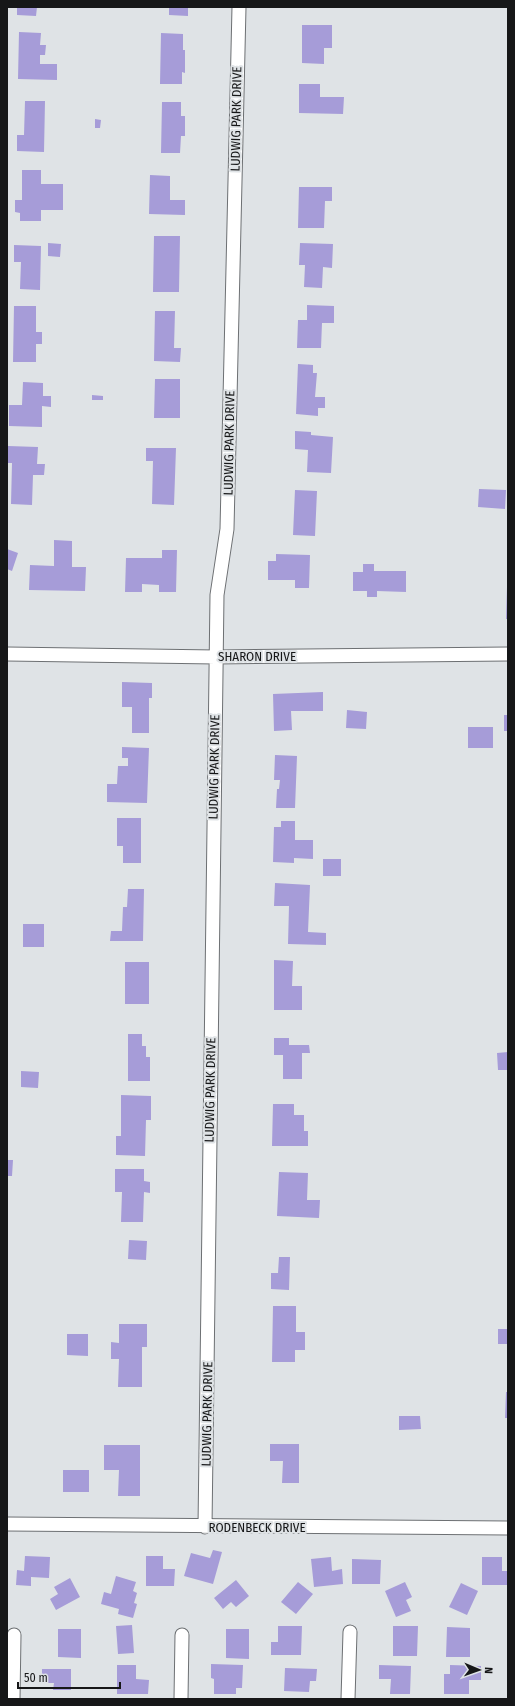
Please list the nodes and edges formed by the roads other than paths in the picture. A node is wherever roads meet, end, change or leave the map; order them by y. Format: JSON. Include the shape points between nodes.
{"nodes":[{"id":1,"x":239,"y":7,"type":"edge"},
{"id":2,"x":7,"y":654,"type":"edge"},
{"id":3,"x":508,"y":654,"type":"edge"},
{"id":4,"x":216,"y":656,"type":"junction"},
{"id":5,"x":7,"y":1524,"type":"edge"},
{"id":6,"x":205,"y":1527,"type":"junction"},
{"id":7,"x":508,"y":1528,"type":"edge"},
{"id":8,"x":350,"y":1632,"type":"dead end"},
{"id":9,"x":14,"y":1635,"type":"dead end"},
{"id":10,"x":182,"y":1635,"type":"dead end"},
{"id":11,"x":13,"y":1699,"type":"edge"},
{"id":12,"x":181,"y":1699,"type":"edge"},
{"id":13,"x":348,"y":1699,"type":"edge"}],
"edges":[{"from":1,"to":4,"type":"street","name":"LUDWIG PARK DRIVE","via":[[227,529],[217,596]]},
{"from":2,"to":4,"type":"street","name":"SHARON DRIVE"},
{"from":3,"to":4,"type":"street","name":"SHARON DRIVE"},
{"from":4,"to":6,"type":"street","name":"LUDWIG PARK DRIVE"},
{"from":5,"to":6,"type":"street","name":"RODENBECK DRIVE"},
{"from":6,"to":7,"type":"street","name":"RODENBECK DRIVE"},
{"from":8,"to":13,"type":"street"},
{"from":9,"to":11,"type":"street"},
{"from":10,"to":12,"type":"street"}]}
